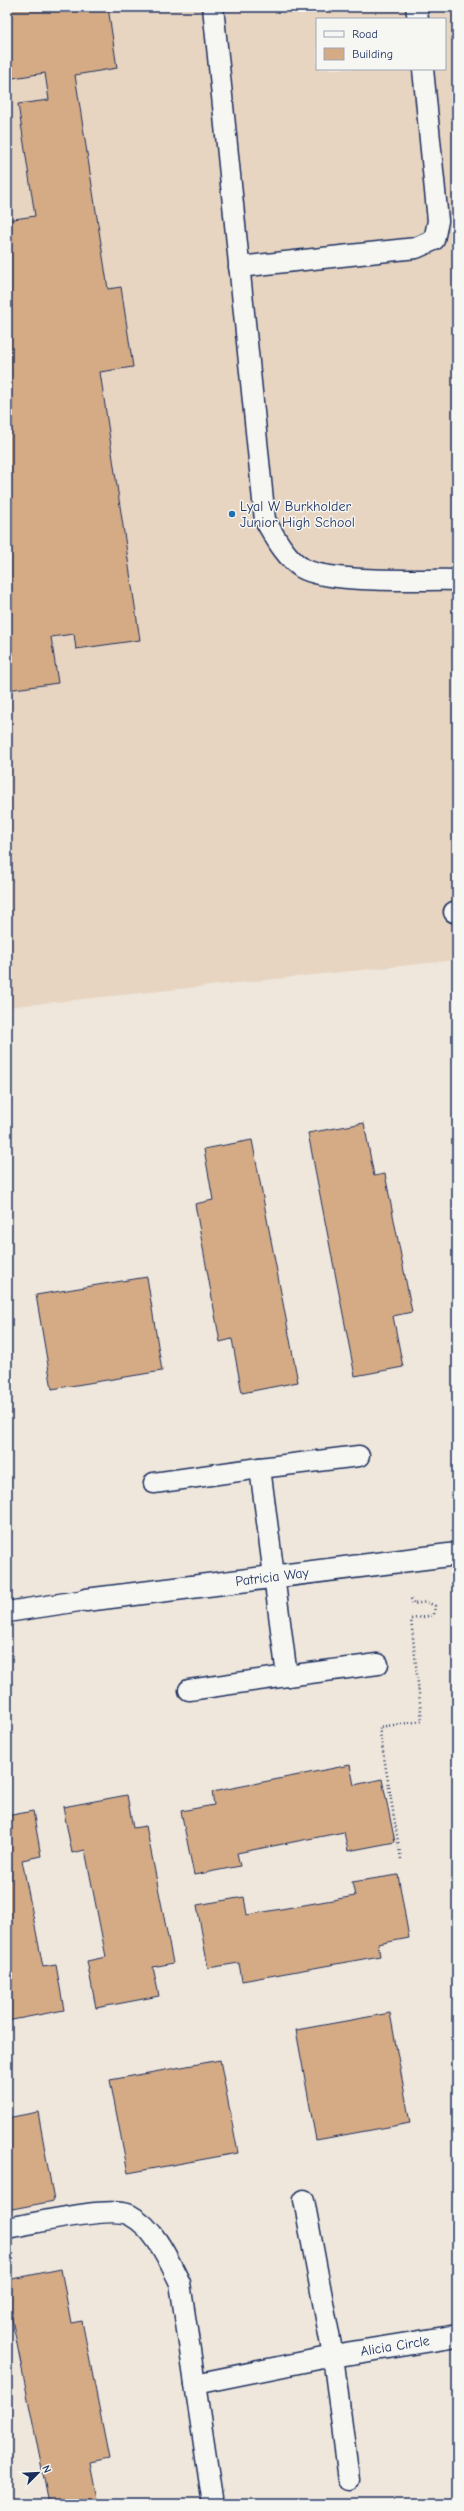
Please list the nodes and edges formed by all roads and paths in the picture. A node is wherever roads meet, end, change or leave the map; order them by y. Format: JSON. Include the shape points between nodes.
{"nodes":[{"id":1,"x":213,"y":7,"type":"edge"},
{"id":2,"x":416,"y":7,"type":"edge"},
{"id":3,"x":418,"y":18,"type":"edge"},
{"id":4,"x":423,"y":70,"type":"edge"},
{"id":5,"x":239,"y":267,"type":"junction"},
{"id":6,"x":457,"y":580,"type":"edge"},
{"id":7,"x":359,"y":1456,"type":"dead end"},
{"id":8,"x":260,"y":1468,"type":"junction"},
{"id":9,"x":154,"y":1483,"type":"dead end"},
{"id":10,"x":457,"y":1554,"type":"edge"},
{"id":11,"x":274,"y":1577,"type":"junction"},
{"id":12,"x":410,"y":1596,"type":"dead end"},
{"id":13,"x":86,"y":1600,"type":"joint"},
{"id":14,"x":7,"y":1612,"type":"edge"},
{"id":15,"x":378,"y":1664,"type":"dead end"},
{"id":16,"x":287,"y":1676,"type":"junction"},
{"id":17,"x":189,"y":1690,"type":"dead end"},
{"id":18,"x":401,"y":1858,"type":"dead end"},
{"id":19,"x":304,"y":2200,"type":"dead end"},
{"id":20,"x":7,"y":2228,"type":"edge"},
{"id":21,"x":457,"y":2336,"type":"edge"},
{"id":22,"x":333,"y":2356,"type":"junction"},
{"id":23,"x":195,"y":2384,"type":"junction"},
{"id":24,"x":349,"y":2480,"type":"dead end"},
{"id":25,"x":212,"y":2498,"type":"dead end"}],
"edges":[{"from":1,"to":5,"type":"lane"},
{"from":2,"to":3,"type":"lane"},
{"from":4,"to":5,"type":"lane","via":[[438,221],[434,240],[416,248]]},
{"from":5,"to":6,"type":"lane","via":[[265,520],[280,547],[302,568],[340,578]]},
{"from":7,"to":8,"type":"lane"},
{"from":8,"to":9,"type":"lane"},
{"from":8,"to":11,"type":"lane"},
{"from":10,"to":11,"type":"street","name":"Patricia Way"},
{"from":11,"to":13,"type":"street","name":"Patricia Way"},
{"from":11,"to":16,"type":"lane"},
{"from":12,"to":18,"type":"path","via":[[413,1604],[431,1603],[436,1611],[434,1615],[411,1620],[422,1721],[379,1727]]},
{"from":13,"to":14,"type":"lane"},
{"from":15,"to":16,"type":"lane"},
{"from":16,"to":17,"type":"lane"},
{"from":19,"to":22,"type":"lane"},
{"from":20,"to":23,"type":"lane","via":[[102,2212],[130,2215],[147,2228],[165,2252],[180,2283]]},
{"from":21,"to":22,"type":"street","name":"Alicia Circle"},
{"from":22,"to":23,"type":"lane"},
{"from":22,"to":24,"type":"lane"},
{"from":23,"to":25,"type":"lane"}]}
